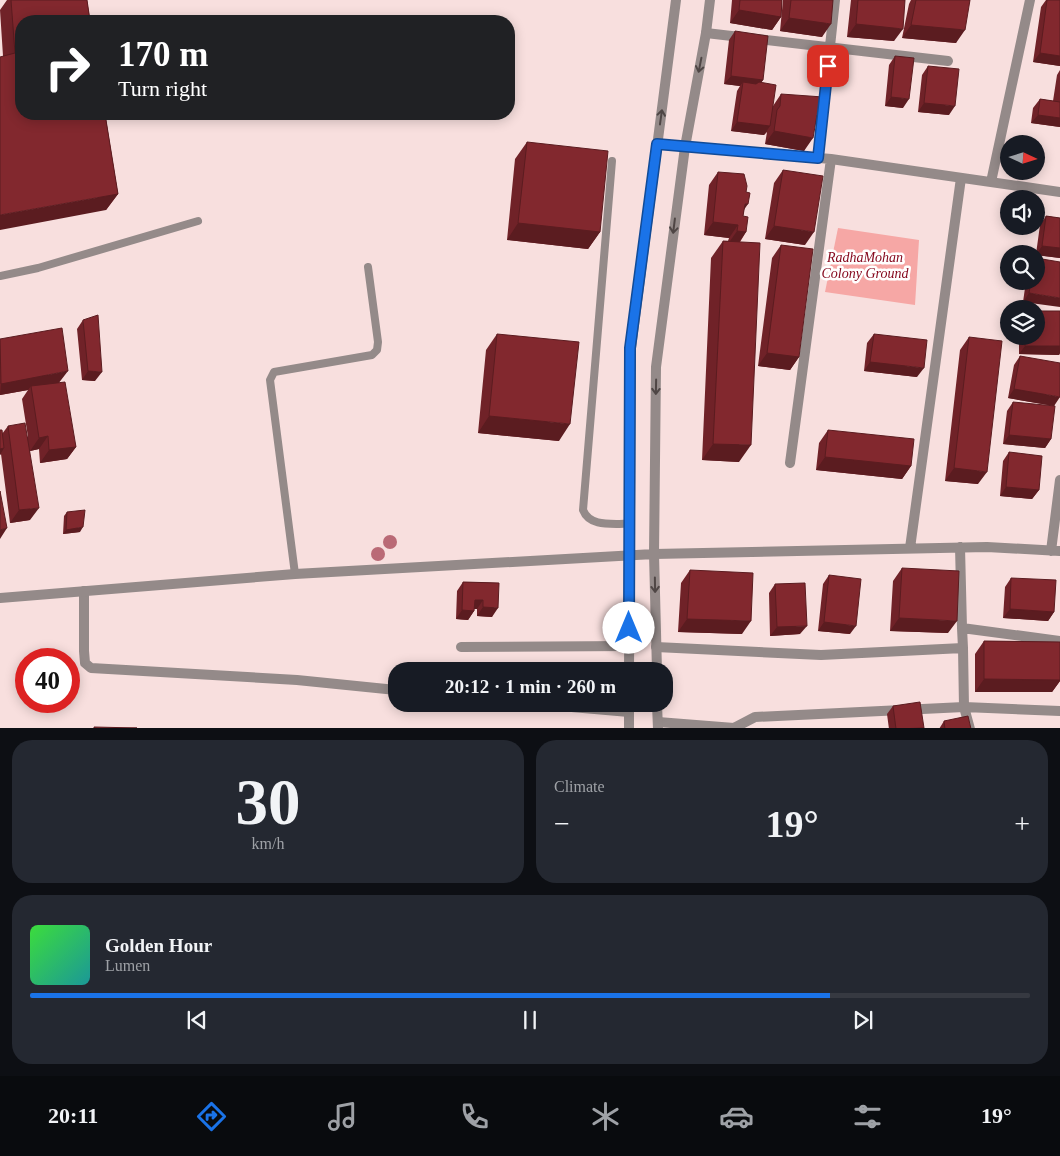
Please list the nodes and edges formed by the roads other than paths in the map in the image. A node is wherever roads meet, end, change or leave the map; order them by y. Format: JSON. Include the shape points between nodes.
{"nodes":[{"id":1,"x":676,"y":0,"type":"edge"},
{"id":2,"x":710,"y":0,"type":"edge"},
{"id":3,"x":836,"y":0,"type":"edge"},
{"id":4,"x":1030,"y":0,"type":"edge"},
{"id":5,"x":706,"y":33,"type":"junction"},
{"id":6,"x":830,"y":48,"type":"junction"},
{"id":7,"x":948,"y":61,"type":"dead end"},
{"id":8,"x":657,"y":144,"type":"junction"},
{"id":9,"x":684,"y":147,"type":"junction"},
{"id":10,"x":818,"y":158,"type":"junction"},
{"id":11,"x":830,"y":159,"type":"junction"},
{"id":12,"x":612,"y":161,"type":"dead end"},
{"id":13,"x":961,"y":178,"type":"junction"},
{"id":14,"x":991,"y":182,"type":"junction"},
{"id":15,"x":1060,"y":192,"type":"edge"},
{"id":16,"x":198,"y":221,"type":"dead end"},
{"id":17,"x":368,"y":267,"type":"dead end"},
{"id":18,"x":0,"y":276,"type":"edge"},
{"id":19,"x":790,"y":463,"type":"dead end"},
{"id":20,"x":1060,"y":480,"type":"edge"},
{"id":21,"x":630,"y":524,"type":"junction"},
{"id":22,"x":960,"y":547,"type":"junction"},
{"id":23,"x":910,"y":548,"type":"junction"},
{"id":24,"x":1055,"y":551,"type":"edge"},
{"id":25,"x":654,"y":554,"type":"junction"},
{"id":26,"x":630,"y":555,"type":"junction"},
{"id":27,"x":295,"y":574,"type":"junction"},
{"id":28,"x":84,"y":591,"type":"junction"},
{"id":29,"x":0,"y":598,"type":"edge"},
{"id":30,"x":962,"y":628,"type":"junction"},
{"id":31,"x":1060,"y":641,"type":"edge"},
{"id":32,"x":629,"y":646,"type":"junction"},
{"id":33,"x":461,"y":647,"type":"dead end"},
{"id":34,"x":656,"y":647,"type":"junction"},
{"id":35,"x":963,"y":648,"type":"junction"},
{"id":36,"x":629,"y":662,"type":"edge"},
{"id":37,"x":657,"y":662,"type":"edge"},
{"id":38,"x":388,"y":689,"type":"edge"},
{"id":39,"x":964,"y":706,"type":"junction"},
{"id":40,"x":1060,"y":711,"type":"edge"},
{"id":41,"x":629,"y":712,"type":"edge"},
{"id":42,"x":657,"y":712,"type":"edge"},
{"id":43,"x":658,"y":725,"type":"edge"},
{"id":44,"x":629,"y":728,"type":"edge"},
{"id":45,"x":970,"y":728,"type":"edge"}],
"edges":[{"from":8,"to":1,"type":"street","one_way":true},
{"from":2,"to":5,"type":"street"},
{"from":3,"to":6,"type":"street"},
{"from":4,"to":14,"type":"street"},
{"from":5,"to":6,"type":"street"},
{"from":5,"to":9,"type":"street","one_way":true},
{"from":6,"to":7,"type":"street"},
{"from":6,"to":10,"type":"street"},
{"from":8,"to":9,"type":"street"},
{"from":8,"to":21,"type":"street","via":[[630,348]]},
{"from":9,"to":10,"type":"street"},
{"from":9,"to":25,"type":"street","one_way":true,"via":[[656,367]]},
{"from":10,"to":11,"type":"street"},
{"from":11,"to":13,"type":"street"},
{"from":11,"to":19,"type":"street"},
{"from":12,"to":21,"type":"lane","via":[[583,510],[591,520],[601,523]]},
{"from":13,"to":14,"type":"street"},
{"from":13,"to":23,"type":"street"},
{"from":14,"to":15,"type":"street"},
{"from":16,"to":18,"type":"lane"},
{"from":17,"to":27,"type":"lane","via":[[377,350],[372,355],[274,372],[270,380]]},
{"from":20,"to":24,"type":"street"},
{"from":21,"to":26,"type":"street"},
{"from":22,"to":23,"type":"street"},
{"from":22,"to":24,"type":"street"},
{"from":22,"to":30,"type":"street"},
{"from":23,"to":25,"type":"street"},
{"from":25,"to":26,"type":"street"},
{"from":25,"to":34,"type":"street","one_way":true},
{"from":26,"to":27,"type":"street"},
{"from":26,"to":32,"type":"street"},
{"from":27,"to":28,"type":"street"},
{"from":28,"to":29,"type":"street"},
{"from":28,"to":38,"type":"street","via":[[84,651],[90,668],[297,680]]},
{"from":30,"to":31,"type":"street"},
{"from":30,"to":35,"type":"street"},
{"from":32,"to":33,"type":"street"},
{"from":32,"to":36,"type":"street"},
{"from":34,"to":35,"type":"street","via":[[821,656]]},
{"from":34,"to":37,"type":"street"},
{"from":35,"to":39,"type":"street"},
{"from":39,"to":40,"type":"street"},
{"from":39,"to":43,"type":"street","via":[[755,717],[734,728]]},
{"from":39,"to":45,"type":"street"},
{"from":41,"to":44,"type":"street"},
{"from":42,"to":43,"type":"street"}]}
